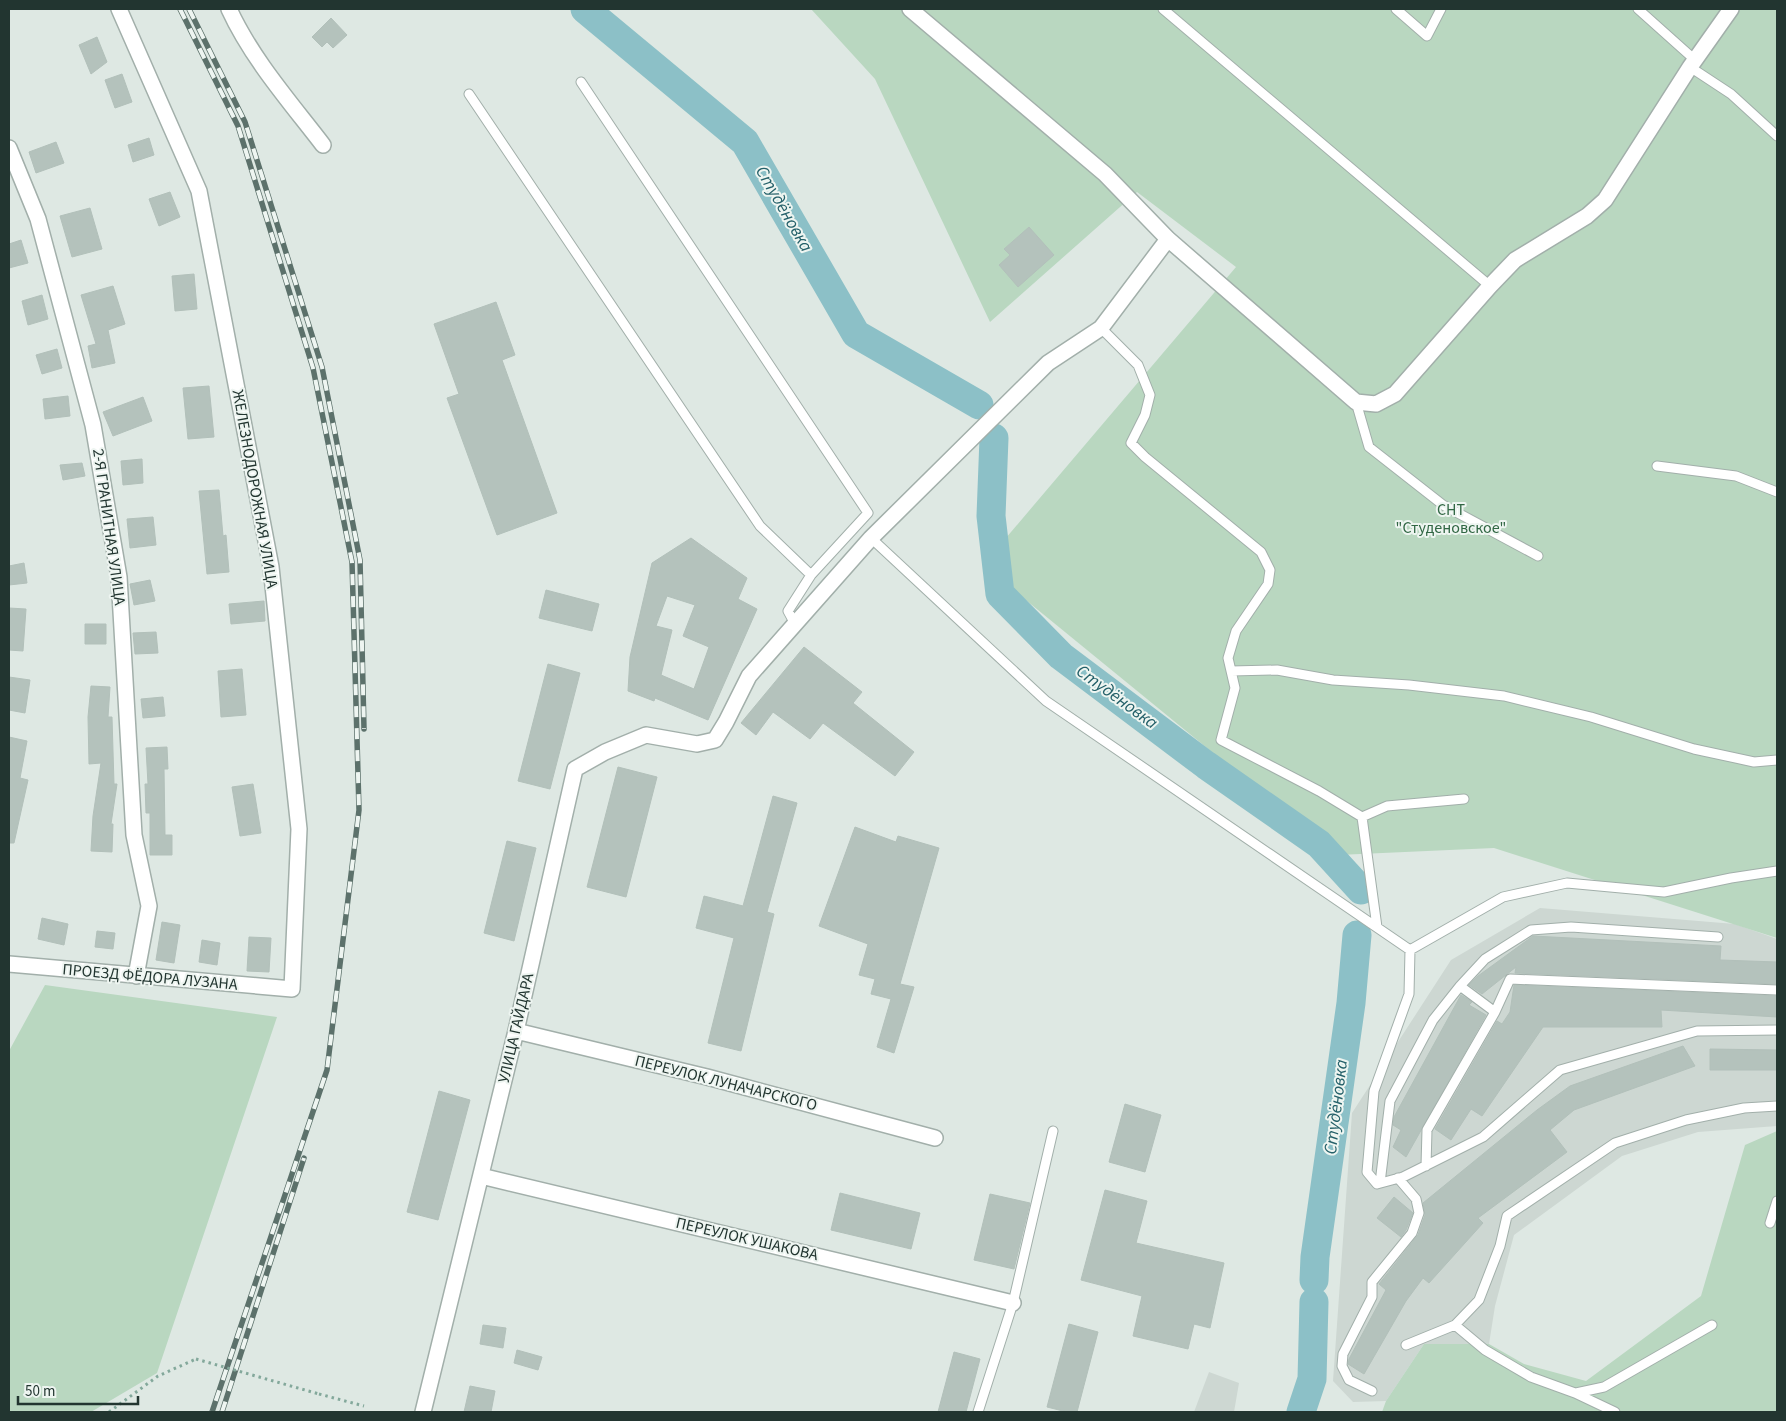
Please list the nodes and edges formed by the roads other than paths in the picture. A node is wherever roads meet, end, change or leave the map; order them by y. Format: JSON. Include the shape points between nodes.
{"nodes":[{"id":1,"x":119,"y":9,"type":"edge"},
{"id":2,"x":229,"y":9,"type":"edge"},
{"id":3,"x":910,"y":9,"type":"edge"},
{"id":4,"x":1163,"y":9,"type":"edge"},
{"id":5,"x":1396,"y":9,"type":"edge"},
{"id":6,"x":1442,"y":9,"type":"edge"},
{"id":7,"x":1638,"y":9,"type":"edge"},
{"id":8,"x":1731,"y":9,"type":"edge"},
{"id":9,"x":1693,"y":63,"type":"junction"},
{"id":10,"x":581,"y":82,"type":"dead end"},
{"id":11,"x":469,"y":94,"type":"dead end"},
{"id":12,"x":1777,"y":136,"type":"edge"},
{"id":13,"x":323,"y":146,"type":"dead end"},
{"id":14,"x":9,"y":148,"type":"edge"},
{"id":15,"x":1168,"y":239,"type":"junction"},
{"id":16,"x":1490,"y":286,"type":"junction"},
{"id":17,"x":1101,"y":328,"type":"junction"},
{"id":18,"x":1356,"y":402,"type":"junction"},
{"id":19,"x":1657,"y":466,"type":"dead end"},
{"id":20,"x":1777,"y":492,"type":"edge"},
{"id":21,"x":871,"y":538,"type":"junction"},
{"id":22,"x":1538,"y":556,"type":"dead end"},
{"id":23,"x":810,"y":575,"type":"junction"},
{"id":24,"x":795,"y":624,"type":"junction"},
{"id":25,"x":1231,"y":671,"type":"junction"},
{"id":26,"x":1777,"y":760,"type":"edge"},
{"id":27,"x":1464,"y":799,"type":"dead end"},
{"id":28,"x":1362,"y":817,"type":"junction"},
{"id":29,"x":1777,"y":871,"type":"edge"},
{"id":30,"x":1377,"y":927,"type":"junction"},
{"id":31,"x":1718,"y":937,"type":"dead end"},
{"id":32,"x":1410,"y":950,"type":"junction"},
{"id":33,"x":9,"y":964,"type":"edge"},
{"id":34,"x":136,"y":976,"type":"junction"},
{"id":35,"x":1460,"y":986,"type":"junction"},
{"id":36,"x":292,"y":989,"type":"joint"},
{"id":37,"x":1777,"y":990,"type":"edge"},
{"id":38,"x":1495,"y":1012,"type":"junction"},
{"id":39,"x":1777,"y":1030,"type":"edge"},
{"id":40,"x":516,"y":1031,"type":"junction"},
{"id":41,"x":1777,"y":1106,"type":"edge"},
{"id":42,"x":1053,"y":1131,"type":"dead end"},
{"id":43,"x":935,"y":1138,"type":"dead end"},
{"id":44,"x":1426,"y":1166,"type":"junction"},
{"id":45,"x":481,"y":1176,"type":"junction"},
{"id":46,"x":1398,"y":1178,"type":"junction"},
{"id":47,"x":1380,"y":1183,"type":"junction"},
{"id":48,"x":1777,"y":1201,"type":"edge"},
{"id":49,"x":1770,"y":1224,"type":"dead end"},
{"id":50,"x":1013,"y":1303,"type":"junction"},
{"id":51,"x":1455,"y":1325,"type":"junction"},
{"id":52,"x":1712,"y":1325,"type":"dead end"},
{"id":53,"x":1406,"y":1345,"type":"dead end"},
{"id":54,"x":1372,"y":1391,"type":"dead end"},
{"id":55,"x":1575,"y":1393,"type":"junction"},
{"id":56,"x":423,"y":1412,"type":"edge"},
{"id":57,"x":978,"y":1412,"type":"edge"},
{"id":58,"x":1616,"y":1412,"type":"edge"}],
"edges":[{"from":1,"to":36,"type":"street","name":"ЖЕЛЕЗНОДОРОЖНАЯ УЛИЦА","via":[[199,191],[271,567],[299,829]]},
{"from":2,"to":13,"type":"street","via":[[237,28],[261,63]]},
{"from":3,"to":15,"type":"street","via":[[1105,174]]},
{"from":4,"to":16,"type":"lane"},
{"from":5,"to":6,"type":"lane","via":[[1427,36]]},
{"from":7,"to":9,"type":"lane"},
{"from":8,"to":9,"type":"street"},
{"from":9,"to":12,"type":"lane"},
{"from":9,"to":16,"type":"street","via":[[1605,200],[1587,216],[1515,260]]},
{"from":10,"to":23,"type":"lane","via":[[868,513]]},
{"from":11,"to":23,"type":"lane","via":[[760,526]]},
{"from":14,"to":34,"type":"street","name":"2-Я ГРАНИТНАЯ УЛИЦА","via":[[38,219],[93,425],[119,577],[134,834],[149,906]]},
{"from":15,"to":17,"type":"street"},
{"from":15,"to":18,"type":"street"},
{"from":16,"to":18,"type":"street","via":[[1395,394],[1376,404]]},
{"from":17,"to":21,"type":"street","via":[[1048,363]]},
{"from":17,"to":25,"type":"lane","via":[[1138,365],[1150,396],[1131,443],[1262,552],[1270,570],[1268,584],[1236,631],[1228,658]]},
{"from":18,"to":22,"type":"lane","via":[[1370,447],[1443,504]]},
{"from":19,"to":20,"type":"lane","via":[[1736,476]]},
{"from":21,"to":24,"type":"street"},
{"from":21,"to":30,"type":"lane","via":[[1046,701]]},
{"from":23,"to":24,"type":"lane","via":[[788,611]]},
{"from":24,"to":40,"type":"street","name":"УЛИЦА ГАЙДАРА","via":[[749,676],[715,740],[697,744],[646,735],[575,769]]},
{"from":25,"to":26,"type":"lane","via":[[1277,670],[1333,680],[1504,696],[1591,717],[1694,749],[1754,762]]},
{"from":25,"to":28,"type":"lane","via":[[1235,688],[1221,740]]},
{"from":27,"to":28,"type":"lane","via":[[1387,806]]},
{"from":28,"to":30,"type":"lane"},
{"from":29,"to":32,"type":"lane","via":[[1664,892],[1567,883],[1512,894],[1503,896]]},
{"from":30,"to":32,"type":"lane"},
{"from":31,"to":35,"type":"lane","via":[[1571,927],[1531,930],[1485,959]]},
{"from":32,"to":47,"type":"lane","via":[[1409,994],[1374,1092],[1367,1172],[1377,1184]]},
{"from":33,"to":34,"type":"street","name":"ПРОЕЗД ФЁДОРА ЛУЗАНА"},
{"from":34,"to":36,"type":"street","name":"ПРОЕЗД ФЁДОРА ЛУЗАНА"},
{"from":35,"to":38,"type":"lane"},
{"from":35,"to":47,"type":"lane","via":[[1433,1020],[1390,1101]]},
{"from":37,"to":38,"type":"lane","via":[[1510,978]]},
{"from":38,"to":44,"type":"lane","via":[[1427,1130]]},
{"from":39,"to":44,"type":"lane","via":[[1697,1031],[1560,1070],[1483,1137]]},
{"from":40,"to":43,"type":"street","name":"ПЕРЕУЛОК ЛУНАЧАРСКОГО","via":[[707,1077]]},
{"from":40,"to":45,"type":"street","name":"УЛИЦА ГАЙДАРА"},
{"from":41,"to":51,"type":"lane","via":[[1744,1108],[1686,1120],[1615,1143],[1508,1216],[1479,1300]]},
{"from":42,"to":50,"type":"lane"},
{"from":44,"to":46,"type":"lane"},
{"from":45,"to":50,"type":"street","name":"ПЕРЕУЛОК УШАКОВА"},
{"from":45,"to":56,"type":"street","name":"УЛИЦА ГАЙДАРА"},
{"from":46,"to":47,"type":"lane"},
{"from":46,"to":54,"type":"lane","via":[[1416,1199],[1419,1213],[1412,1233],[1372,1282],[1372,1297],[1343,1354],[1342,1366],[1349,1380]]},
{"from":48,"to":49,"type":"lane"},
{"from":50,"to":57,"type":"lane"},
{"from":51,"to":53,"type":"lane"},
{"from":51,"to":55,"type":"lane","via":[[1485,1350],[1531,1377]]},
{"from":52,"to":55,"type":"lane","via":[[1604,1387]]},
{"from":55,"to":58,"type":"lane"}]}
